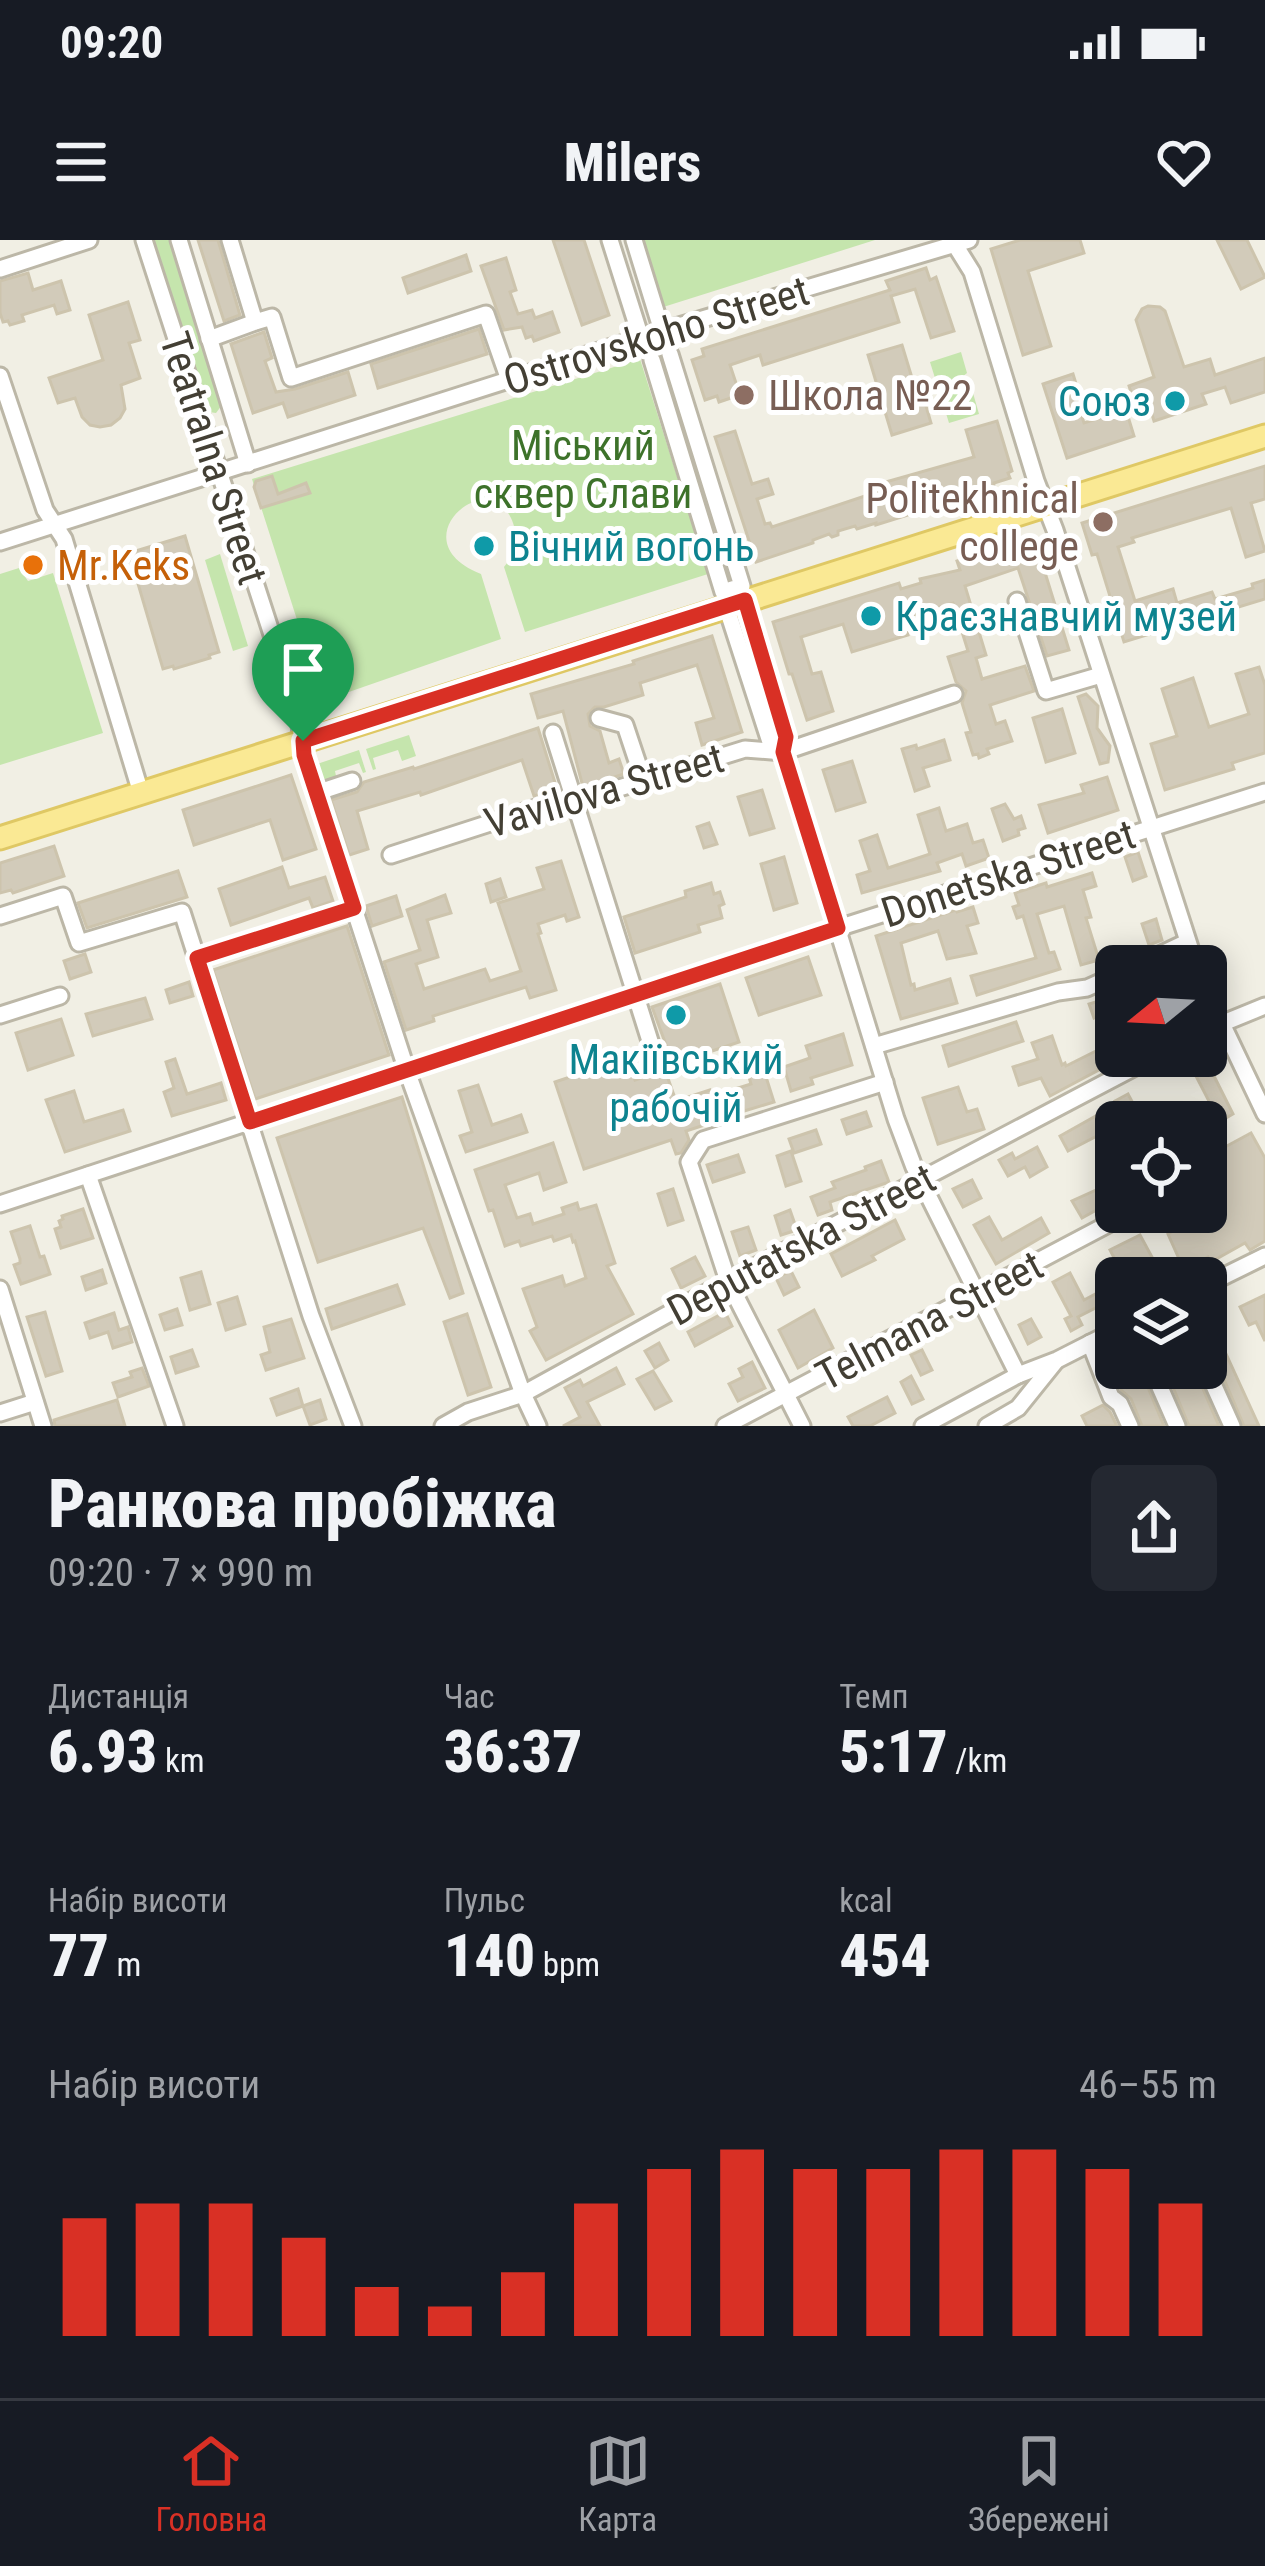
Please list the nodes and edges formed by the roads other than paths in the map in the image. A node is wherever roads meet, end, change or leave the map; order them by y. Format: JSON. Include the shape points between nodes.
{"nodes":[{"id":1,"x":88,"y":240,"type":"edge"},
{"id":2,"x":144,"y":240,"type":"edge"},
{"id":3,"x":179,"y":240,"type":"edge"},
{"id":4,"x":230,"y":240,"type":"edge"},
{"id":5,"x":610,"y":240,"type":"edge"},
{"id":6,"x":634,"y":240,"type":"edge"},
{"id":7,"x":958,"y":241,"type":"edge"},
{"id":8,"x":0,"y":269,"type":"edge"},
{"id":9,"x":255,"y":322,"type":"junction"},
{"id":10,"x":662,"y":331,"type":"junction"},
{"id":11,"x":640,"y":338,"type":"junction"},
{"id":12,"x":209,"y":339,"type":"junction"},
{"id":13,"x":670,"y":354,"type":"dead end"},
{"id":14,"x":652,"y":360,"type":"dead end"},
{"id":15,"x":0,"y":376,"type":"edge"},
{"id":16,"x":508,"y":380,"type":"junction"},
{"id":17,"x":1265,"y":436,"type":"edge"},
{"id":18,"x":248,"y":464,"type":"junction"},
{"id":19,"x":218,"y":474,"type":"junction"},
{"id":20,"x":1047,"y":506,"type":"junction"},
{"id":21,"x":53,"y":524,"type":"junction"},
{"id":22,"x":0,"y":542,"type":"edge"},
{"id":23,"x":1017,"y":601,"type":"dead end"},
{"id":24,"x":736,"y":603,"type":"junction"},
{"id":25,"x":1101,"y":674,"type":"junction"},
{"id":26,"x":954,"y":694,"type":"dead end"},
{"id":27,"x":598,"y":718,"type":"dead end"},
{"id":28,"x":553,"y":733,"type":"dead end"},
{"id":29,"x":303,"y":741,"type":"junction"},
{"id":30,"x":783,"y":752,"type":"junction"},
{"id":31,"x":352,"y":781,"type":"dead end"},
{"id":32,"x":644,"y":782,"type":"junction"},
{"id":33,"x":1265,"y":792,"type":"edge"},
{"id":34,"x":141,"y":793,"type":"junction"},
{"id":35,"x":316,"y":793,"type":"junction"},
{"id":36,"x":574,"y":802,"type":"junction"},
{"id":37,"x":1150,"y":828,"type":"junction"},
{"id":38,"x":0,"y":838,"type":"edge"},
{"id":39,"x":391,"y":855,"type":"dead end"},
{"id":40,"x":354,"y":908,"type":"junction"},
{"id":41,"x":0,"y":916,"type":"edge"},
{"id":42,"x":838,"y":928,"type":"junction"},
{"id":43,"x":1187,"y":942,"type":"junction"},
{"id":44,"x":1181,"y":945,"type":"edge"},
{"id":45,"x":1188,"y":945,"type":"edge"},
{"id":46,"x":197,"y":958,"type":"junction"},
{"id":47,"x":1095,"y":984,"type":"edge"},
{"id":48,"x":635,"y":995,"type":"junction"},
{"id":49,"x":60,"y":996,"type":"dead end"},
{"id":50,"x":1265,"y":1006,"type":"edge"},
{"id":51,"x":0,"y":1015,"type":"edge"},
{"id":52,"x":1227,"y":1021,"type":"edge"},
{"id":53,"x":874,"y":1046,"type":"junction"},
{"id":54,"x":1227,"y":1050,"type":"edge"},
{"id":55,"x":656,"y":1060,"type":"dead end"},
{"id":56,"x":406,"y":1071,"type":"junction"},
{"id":57,"x":1116,"y":1077,"type":"edge"},
{"id":58,"x":885,"y":1082,"type":"junction"},
{"id":59,"x":1265,"y":1114,"type":"edge"},
{"id":60,"x":250,"y":1122,"type":"junction"},
{"id":61,"x":88,"y":1175,"type":"junction"},
{"id":62,"x":920,"y":1180,"type":"junction"},
{"id":63,"x":0,"y":1204,"type":"edge"},
{"id":64,"x":1095,"y":1232,"type":"edge"},
{"id":65,"x":1265,"y":1256,"type":"edge"},
{"id":66,"x":1227,"y":1275,"type":"edge"},
{"id":67,"x":728,"y":1281,"type":"junction"},
{"id":68,"x":0,"y":1289,"type":"edge"},
{"id":69,"x":977,"y":1296,"type":"junction"},
{"id":70,"x":1095,"y":1340,"type":"edge"},
{"id":71,"x":1090,"y":1343,"type":"junction"},
{"id":72,"x":1057,"y":1360,"type":"junction"},
{"id":73,"x":1018,"y":1375,"type":"junction"},
{"id":74,"x":1161,"y":1389,"type":"edge"},
{"id":75,"x":1215,"y":1389,"type":"edge"},
{"id":76,"x":523,"y":1394,"type":"junction"},
{"id":77,"x":786,"y":1394,"type":"junction"},
{"id":78,"x":35,"y":1402,"type":"junction"},
{"id":79,"x":0,"y":1413,"type":"edge"},
{"id":80,"x":43,"y":1426,"type":"edge"},
{"id":81,"x":175,"y":1426,"type":"edge"},
{"id":82,"x":353,"y":1426,"type":"edge"},
{"id":83,"x":443,"y":1426,"type":"edge"},
{"id":84,"x":538,"y":1426,"type":"edge"},
{"id":85,"x":725,"y":1426,"type":"edge"},
{"id":86,"x":802,"y":1426,"type":"edge"},
{"id":87,"x":922,"y":1426,"type":"edge"},
{"id":88,"x":987,"y":1426,"type":"edge"},
{"id":89,"x":1130,"y":1426,"type":"edge"},
{"id":90,"x":1177,"y":1426,"type":"edge"},
{"id":91,"x":1232,"y":1426,"type":"edge"}],
"edges":[{"from":1,"to":8,"type":"street"},
{"from":2,"to":19,"type":"street","name":"Teatralna Street"},
{"from":3,"to":12,"type":"street","name":"Teatralna Street"},
{"from":4,"to":9,"type":"street"},
{"from":5,"to":11,"type":"street"},
{"from":6,"to":10,"type":"street"},
{"from":7,"to":10,"type":"street","name":"Ostrovskoho Street"},
{"from":7,"to":20,"type":"street"},
{"from":9,"to":12,"type":"street"},
{"from":9,"to":16,"type":"street","via":[[272,316],[291,378],[486,314]]},
{"from":10,"to":11,"type":"street","name":"Ostrovskoho Street"},
{"from":11,"to":16,"type":"street","name":"Ostrovskoho Street"},
{"from":12,"to":18,"type":"street","name":"Teatralna Street"},
{"from":13,"to":14,"type":"street","via":[[742,586],[723,592]]},
{"from":15,"to":21,"type":"street"},
{"from":16,"to":18,"type":"street","name":"Ostrovskoho Street"},
{"from":17,"to":20,"type":"main road"},
{"from":18,"to":19,"type":"street","name":"Ostrovskoho Street"},
{"from":19,"to":21,"type":"street","name":"Ostrovskoho Street"},
{"from":19,"to":29,"type":"street","name":"Teatralna Street"},
{"from":20,"to":24,"type":"main road"},
{"from":20,"to":25,"type":"street"},
{"from":21,"to":22,"type":"street","name":"Ostrovskoho Street"},
{"from":21,"to":34,"type":"street"},
{"from":23,"to":25,"type":"street","via":[[1046,692]]},
{"from":24,"to":29,"type":"main road"},
{"from":24,"to":30,"type":"street","via":[[786,737]]},
{"from":25,"to":37,"type":"street"},
{"from":26,"to":30,"type":"street","name":"Vavilova Street"},
{"from":27,"to":32,"type":"street","via":[[625,725]]},
{"from":28,"to":36,"type":"street"},
{"from":29,"to":34,"type":"main road"},
{"from":29,"to":35,"type":"street","name":"Teatralna Street"},
{"from":30,"to":32,"type":"street","name":"Vavilova Street","via":[[745,749]]},
{"from":30,"to":42,"type":"street"},
{"from":31,"to":35,"type":"street"},
{"from":32,"to":36,"type":"street","name":"Vavilova Street"},
{"from":33,"to":37,"type":"street","name":"Donetska Street"},
{"from":34,"to":38,"type":"main road"},
{"from":35,"to":40,"type":"street","name":"Teatralna Street"},
{"from":36,"to":39,"type":"street","name":"Vavilova Street"},
{"from":36,"to":48,"type":"street"},
{"from":37,"to":42,"type":"street","name":"Donetska Street"},
{"from":37,"to":43,"type":"street"},
{"from":40,"to":46,"type":"street"},
{"from":40,"to":56,"type":"street","name":"Teatralna Street"},
{"from":41,"to":46,"type":"street","via":[[63,896],[79,943],[182,912]]},
{"from":42,"to":48,"type":"street","name":"Donetska Street"},
{"from":42,"to":53,"type":"street"},
{"from":43,"to":44,"type":"street"},
{"from":43,"to":45,"type":"street"},
{"from":46,"to":60,"type":"street"},
{"from":47,"to":53,"type":"street"},
{"from":48,"to":55,"type":"street"},
{"from":48,"to":56,"type":"street","name":"Donetska Street"},
{"from":49,"to":51,"type":"street"},
{"from":50,"to":52,"type":"street"},
{"from":53,"to":58,"type":"street"},
{"from":54,"to":59,"type":"street"},
{"from":56,"to":60,"type":"street","name":"Donetska Street"},
{"from":56,"to":76,"type":"street","name":"Teatralna Street"},
{"from":57,"to":62,"type":"street","name":"Deputatska Street"},
{"from":58,"to":62,"type":"street"},
{"from":58,"to":67,"type":"street","via":[[704,1140],[689,1162]]},
{"from":60,"to":61,"type":"street","name":"Donetska Street"},
{"from":60,"to":82,"type":"street"},
{"from":61,"to":63,"type":"street","name":"Donetska Street"},
{"from":61,"to":81,"type":"street"},
{"from":62,"to":67,"type":"street","name":"Deputatska Street"},
{"from":62,"to":69,"type":"street"},
{"from":64,"to":69,"type":"street","name":"Telmana Street"},
{"from":65,"to":66,"type":"street"},
{"from":67,"to":76,"type":"street","name":"Deputatska Street"},
{"from":67,"to":77,"type":"street"},
{"from":68,"to":78,"type":"street"},
{"from":69,"to":73,"type":"street"},
{"from":69,"to":77,"type":"street","name":"Telmana Street"},
{"from":70,"to":71,"type":"street"},
{"from":71,"to":72,"type":"street"},
{"from":71,"to":89,"type":"street"},
{"from":72,"to":73,"type":"street"},
{"from":72,"to":88,"type":"street","via":[[1018,1408]]},
{"from":73,"to":87,"type":"street"},
{"from":74,"to":90,"type":"street"},
{"from":75,"to":91,"type":"street"},
{"from":76,"to":83,"type":"street","name":"Deputatska Street"},
{"from":76,"to":84,"type":"street","name":"Teatralna Street"},
{"from":77,"to":85,"type":"street","name":"Telmana Street"},
{"from":77,"to":86,"type":"street"},
{"from":78,"to":79,"type":"street"},
{"from":78,"to":80,"type":"street"}]}
